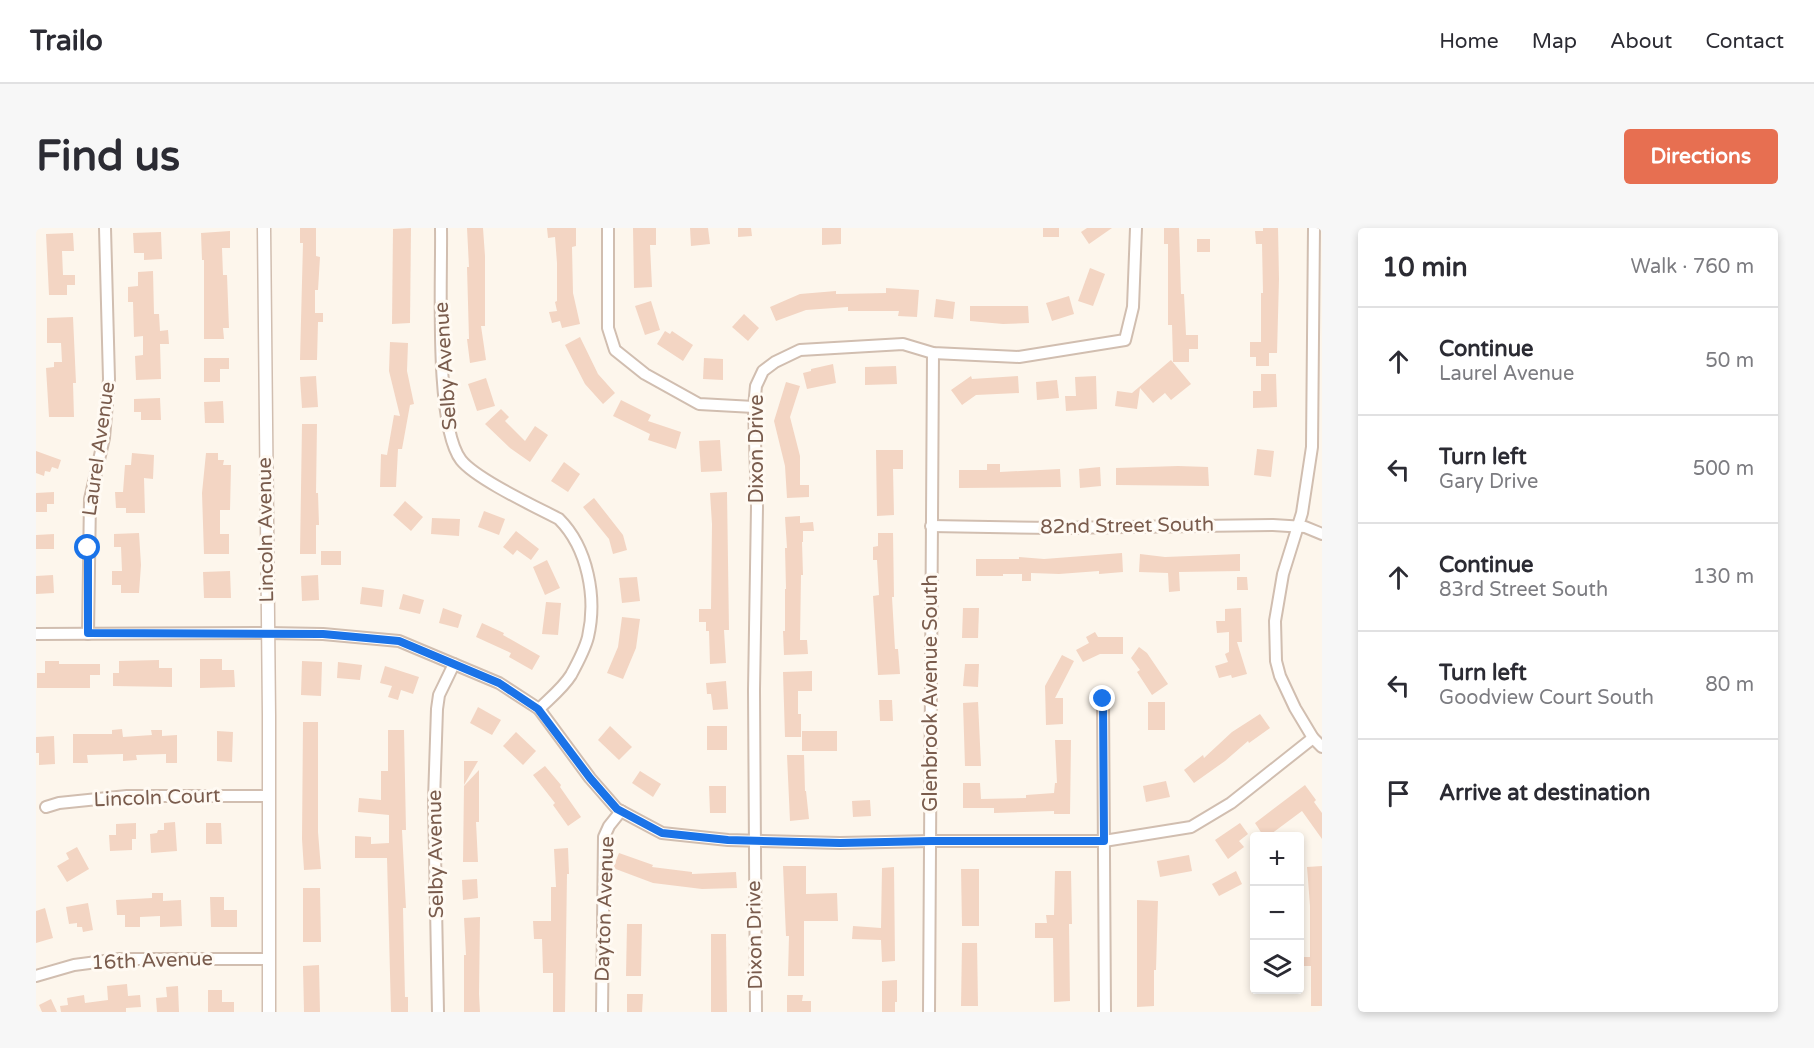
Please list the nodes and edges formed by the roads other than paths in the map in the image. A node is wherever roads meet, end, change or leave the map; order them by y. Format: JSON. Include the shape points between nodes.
{"nodes":[{"id":1,"x":105,"y":228,"type":"edge"},
{"id":2,"x":264,"y":228,"type":"edge"},
{"id":3,"x":441,"y":228,"type":"edge"},
{"id":4,"x":608,"y":228,"type":"edge"},
{"id":5,"x":1136,"y":228,"type":"edge"},
{"id":6,"x":1314,"y":228,"type":"edge"},
{"id":7,"x":933,"y":353,"type":"junction"},
{"id":8,"x":754,"y":407,"type":"junction"},
{"id":9,"x":931,"y":526,"type":"junction"},
{"id":10,"x":1298,"y":527,"type":"junction"},
{"id":11,"x":1322,"y":534,"type":"edge"},
{"id":12,"x":88,"y":633,"type":"junction"},
{"id":13,"x":267,"y":633,"type":"junction"},
{"id":14,"x":36,"y":634,"type":"edge"},
{"id":15,"x":454,"y":664,"type":"junction"},
{"id":16,"x":1103,"y":699,"type":"dead end"},
{"id":17,"x":538,"y":709,"type":"junction"},
{"id":18,"x":1313,"y":738,"type":"junction"},
{"id":19,"x":1322,"y":747,"type":"edge"},
{"id":20,"x":269,"y":796,"type":"junction"},
{"id":21,"x":46,"y":807,"type":"dead end"},
{"id":22,"x":621,"y":812,"type":"junction"},
{"id":23,"x":754,"y":841,"type":"junction"},
{"id":24,"x":931,"y":841,"type":"junction"},
{"id":25,"x":1104,"y":841,"type":"junction"},
{"id":26,"x":269,"y":959,"type":"junction"},
{"id":27,"x":36,"y":976,"type":"edge"},
{"id":28,"x":269,"y":1012,"type":"edge"},
{"id":29,"x":438,"y":1012,"type":"edge"},
{"id":30,"x":602,"y":1012,"type":"edge"},
{"id":31,"x":756,"y":1012,"type":"edge"},
{"id":32,"x":929,"y":1012,"type":"edge"},
{"id":33,"x":1105,"y":1012,"type":"edge"}],
"edges":[{"from":1,"to":12,"type":"street","name":"Laurel Avenue","via":[[109,379],[104,438],[90,499]]},
{"from":2,"to":13,"type":"street","name":"Lincoln Avenue"},
{"from":3,"to":17,"type":"street","name":"Selby Avenue","via":[[442,356],[446,414],[454,448],[477,474],[559,519],[568,528],[582,552],[590,590],[588,639],[570,677]]},
{"from":4,"to":8,"type":"street","via":[[608,328],[615,350],[645,374],[699,404]]},
{"from":5,"to":7,"type":"street","name":"Dixon Drive","via":[[1133,307],[1125,340],[1019,357]]},
{"from":6,"to":10,"type":"street","via":[[1312,447]]},
{"from":7,"to":8,"type":"street","name":"Dixon Drive","via":[[903,344],[800,350],[764,371],[756,386]]},
{"from":7,"to":9,"type":"street","name":"Glenbrook Avenue South"},
{"from":8,"to":23,"type":"street","name":"Dixon Drive"},
{"from":9,"to":10,"type":"street","name":"82nd Street South"},
{"from":9,"to":24,"type":"street","name":"Glenbrook Avenue South"},
{"from":10,"to":11,"type":"street","name":"82nd Street South"},
{"from":10,"to":18,"type":"street","via":[[1277,606],[1276,661],[1295,708]]},
{"from":12,"to":13,"type":"street"},
{"from":12,"to":14,"type":"street"},
{"from":13,"to":15,"type":"street","via":[[399,641]]},
{"from":13,"to":20,"type":"street","name":"Lincoln Avenue"},
{"from":15,"to":17,"type":"street","via":[[499,683]]},
{"from":15,"to":29,"type":"street","name":"Selby Avenue","via":[[439,695],[437,709],[434,800]]},
{"from":16,"to":25,"type":"street"},
{"from":17,"to":22,"type":"street"},
{"from":18,"to":19,"type":"street"},
{"from":18,"to":25,"type":"street","via":[[1231,802],[1191,826]]},
{"from":20,"to":21,"type":"street","name":"Lincoln Court","via":[[127,796]]},
{"from":20,"to":26,"type":"street","name":"Lincoln Avenue"},
{"from":22,"to":23,"type":"street","via":[[662,833]]},
{"from":22,"to":30,"type":"street","name":"Dayton Avenue","via":[[604,837]]},
{"from":23,"to":24,"type":"street"},
{"from":23,"to":31,"type":"street","name":"Dixon Drive"},
{"from":24,"to":25,"type":"street"},
{"from":24,"to":32,"type":"street","name":"Glenbrook Avenue South"},
{"from":25,"to":33,"type":"street"},
{"from":26,"to":27,"type":"street","name":"16th Avenue","via":[[120,958]]},
{"from":26,"to":28,"type":"street","name":"Lincoln Avenue"}]}
